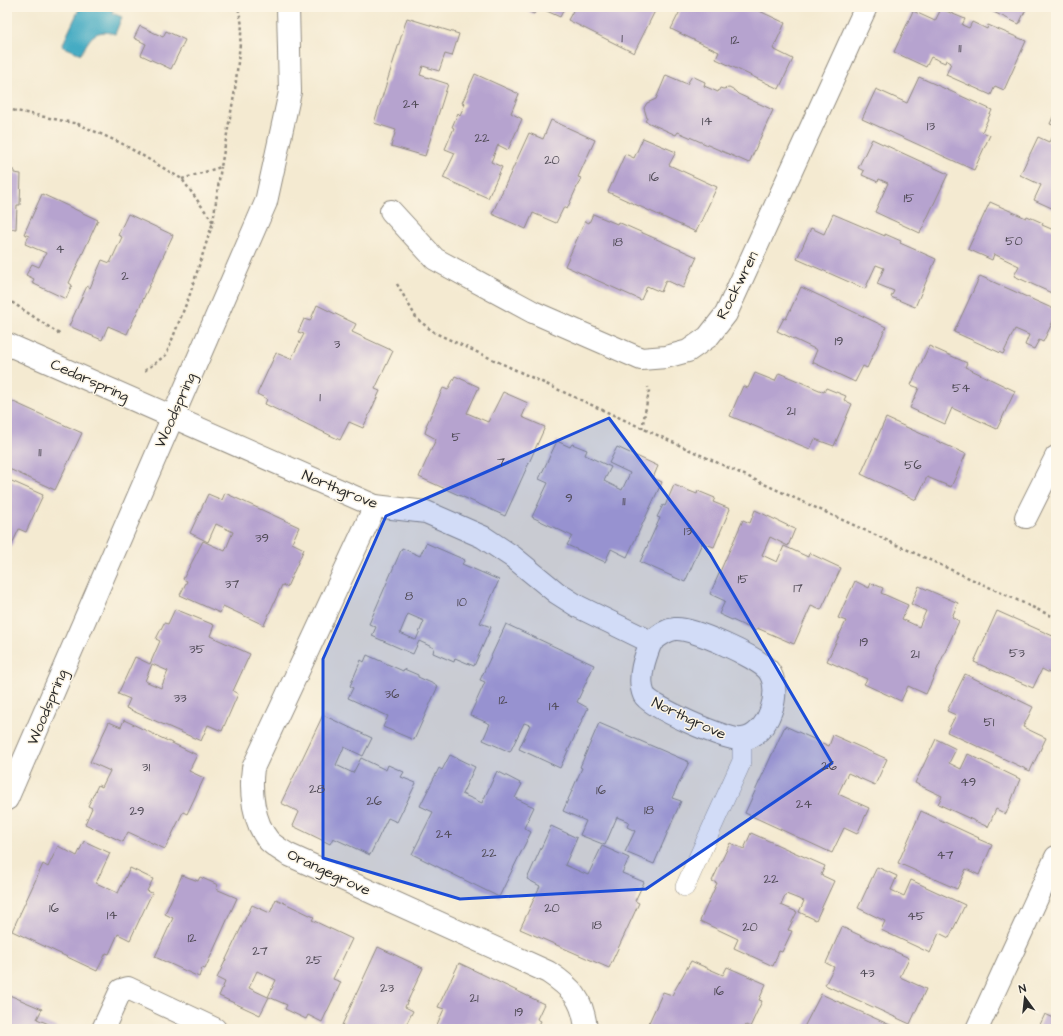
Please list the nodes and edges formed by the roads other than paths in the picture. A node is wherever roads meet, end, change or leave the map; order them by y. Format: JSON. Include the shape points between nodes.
{"nodes":[{"id":1,"x":288,"y":7,"type":"edge"},
{"id":2,"x":866,"y":7,"type":"edge"},
{"id":3,"x":391,"y":211,"type":"dead end"},
{"id":4,"x":7,"y":344,"type":"edge"},
{"id":5,"x":172,"y":416,"type":"junction"},
{"id":6,"x":1056,"y":457,"type":"edge"},
{"id":7,"x":374,"y":506,"type":"junction"},
{"id":8,"x":1026,"y":517,"type":"dead end"},
{"id":9,"x":651,"y":642,"type":"junction"},
{"id":10,"x":742,"y":740,"type":"junction"},
{"id":11,"x":7,"y":800,"type":"edge"},
{"id":12,"x":1056,"y":857,"type":"edge"},
{"id":13,"x":685,"y":888,"type":"dead end"},
{"id":14,"x":103,"y":1029,"type":"edge"},
{"id":15,"x":215,"y":1029,"type":"edge"},
{"id":16,"x":586,"y":1029,"type":"edge"},
{"id":17,"x":977,"y":1029,"type":"edge"}],
"edges":[{"from":1,"to":5,"type":"street","name":"Woodspring","via":[[290,92],[266,202]]},
{"from":2,"to":3,"type":"street","name":"Rockwren","via":[[726,314],[708,337],[688,351],[666,357],[641,359],[533,312],[435,259]]},
{"from":4,"to":5,"type":"street","name":"Cedarspring"},
{"from":5,"to":7,"type":"street","name":"Northgrove"},
{"from":5,"to":11,"type":"street","name":"Woodspring"},
{"from":6,"to":8,"type":"street"},
{"from":7,"to":9,"type":"street","name":"Northgrove","via":[[426,512],[483,537],[568,600]]},
{"from":7,"to":16,"type":"street","name":"Orangegrove","via":[[253,768],[251,783],[259,822],[269,840],[287,854],[548,972],[568,986],[580,1002]]},
{"from":9,"to":10,"type":"street","name":"Northgrove","via":[[642,671],[642,685],[647,700],[718,735]]},
{"from":9,"to":10,"type":"street","name":"Northgrove","via":[[666,631],[685,629],[719,642],[761,663],[769,671],[775,689],[772,707],[762,727],[749,738]]},
{"from":10,"to":13,"type":"lane","via":[[742,761]]},
{"from":12,"to":17,"type":"street"},
{"from":14,"to":15,"type":"street","via":[[121,990],[128,988]]}]}
